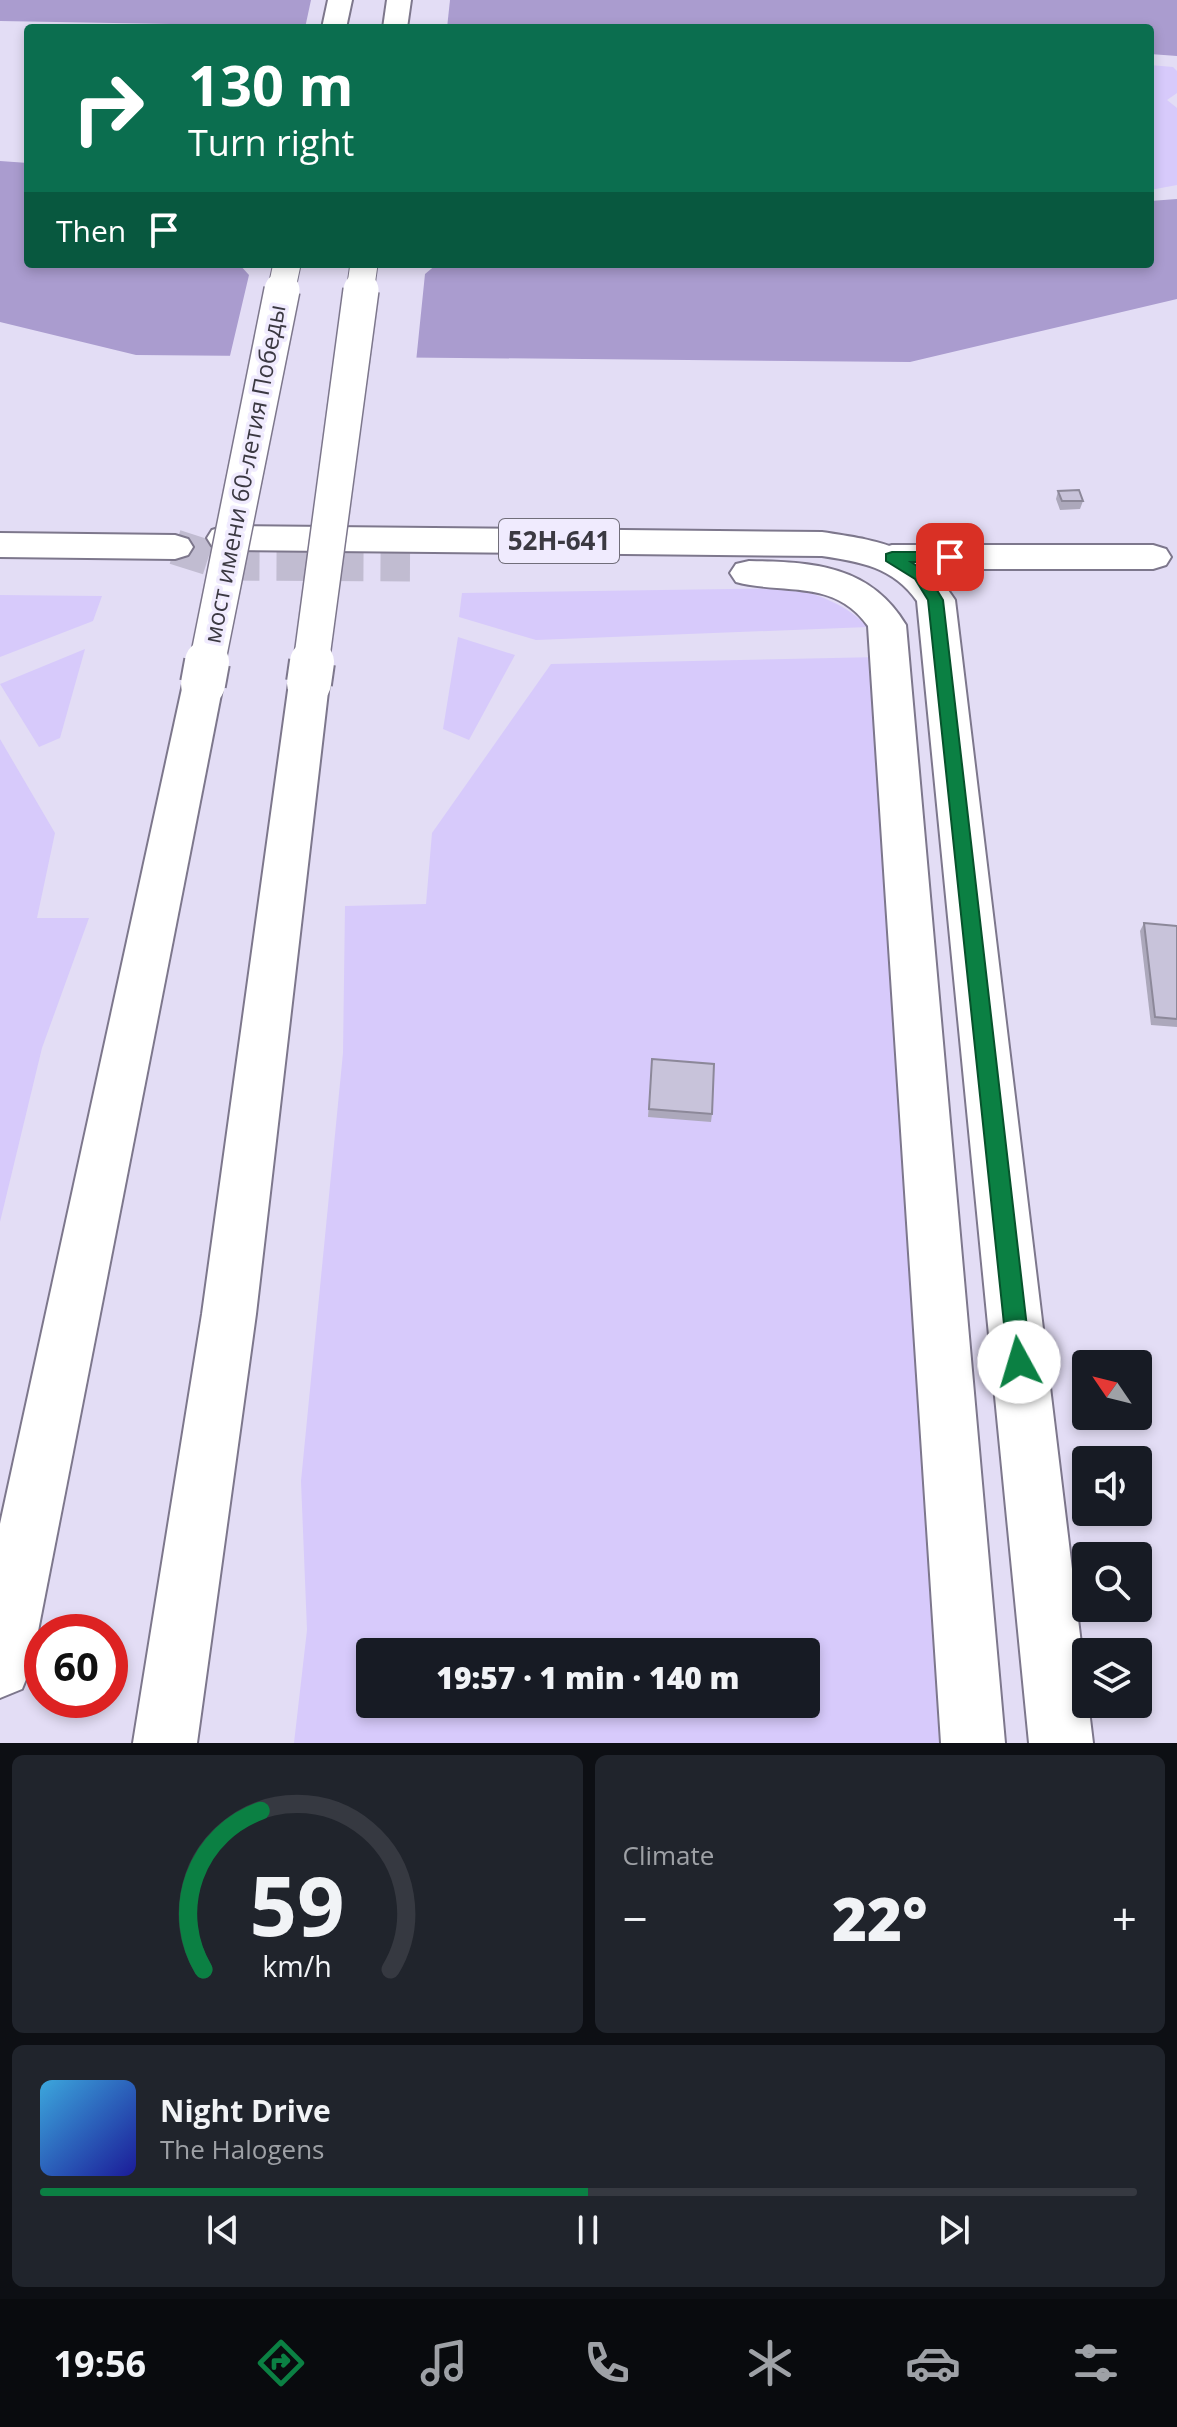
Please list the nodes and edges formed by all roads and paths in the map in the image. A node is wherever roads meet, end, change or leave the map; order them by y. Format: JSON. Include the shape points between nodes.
{"nodes":[{"id":1,"x":340,"y":0,"type":"edge"},
{"id":2,"x":399,"y":0,"type":"edge"},
{"id":3,"x":335,"y":24,"type":"edge"},
{"id":4,"x":396,"y":24,"type":"edge"},
{"id":5,"x":286,"y":268,"type":"edge"},
{"id":6,"x":363,"y":268,"type":"edge"},
{"id":7,"x":225,"y":538,"type":"dead end"},
{"id":8,"x":0,"y":545,"type":"edge"},
{"id":9,"x":175,"y":547,"type":"tunnel mouth"},
{"id":10,"x":892,"y":557,"type":"junction"},
{"id":11,"x":1153,"y":557,"type":"dead end"},
{"id":12,"x":410,"y":564,"type":"tunnel mouth"},
{"id":13,"x":0,"y":1667,"type":"edge"},
{"id":14,"x":165,"y":1743,"type":"edge"},
{"id":15,"x":973,"y":1743,"type":"edge"},
{"id":16,"x":1061,"y":1743,"type":"edge"}],
"edges":[{"from":1,"to":3,"type":"main road"},
{"from":2,"to":4,"type":"main road"},
{"from":5,"to":13,"type":"main road","name":"мост имени 60-летия Победы","bridge":true},
{"from":6,"to":14,"type":"main road","bridge":true,"via":[[229,1314]]},
{"from":7,"to":10,"type":"main road","number":"52Н-641","via":[[822,544]]},
{"from":8,"to":9,"type":"main road"},
{"from":10,"to":11,"type":"main road","number":"52Н-641"},
{"from":10,"to":16,"type":"main road","number":"52Н-641","via":[[921,576],[936,600]]},
{"from":12,"to":15,"type":"main road","number":"52Н-641","via":[[805,574],[836,581],[877,609],[887,625]]}]}
